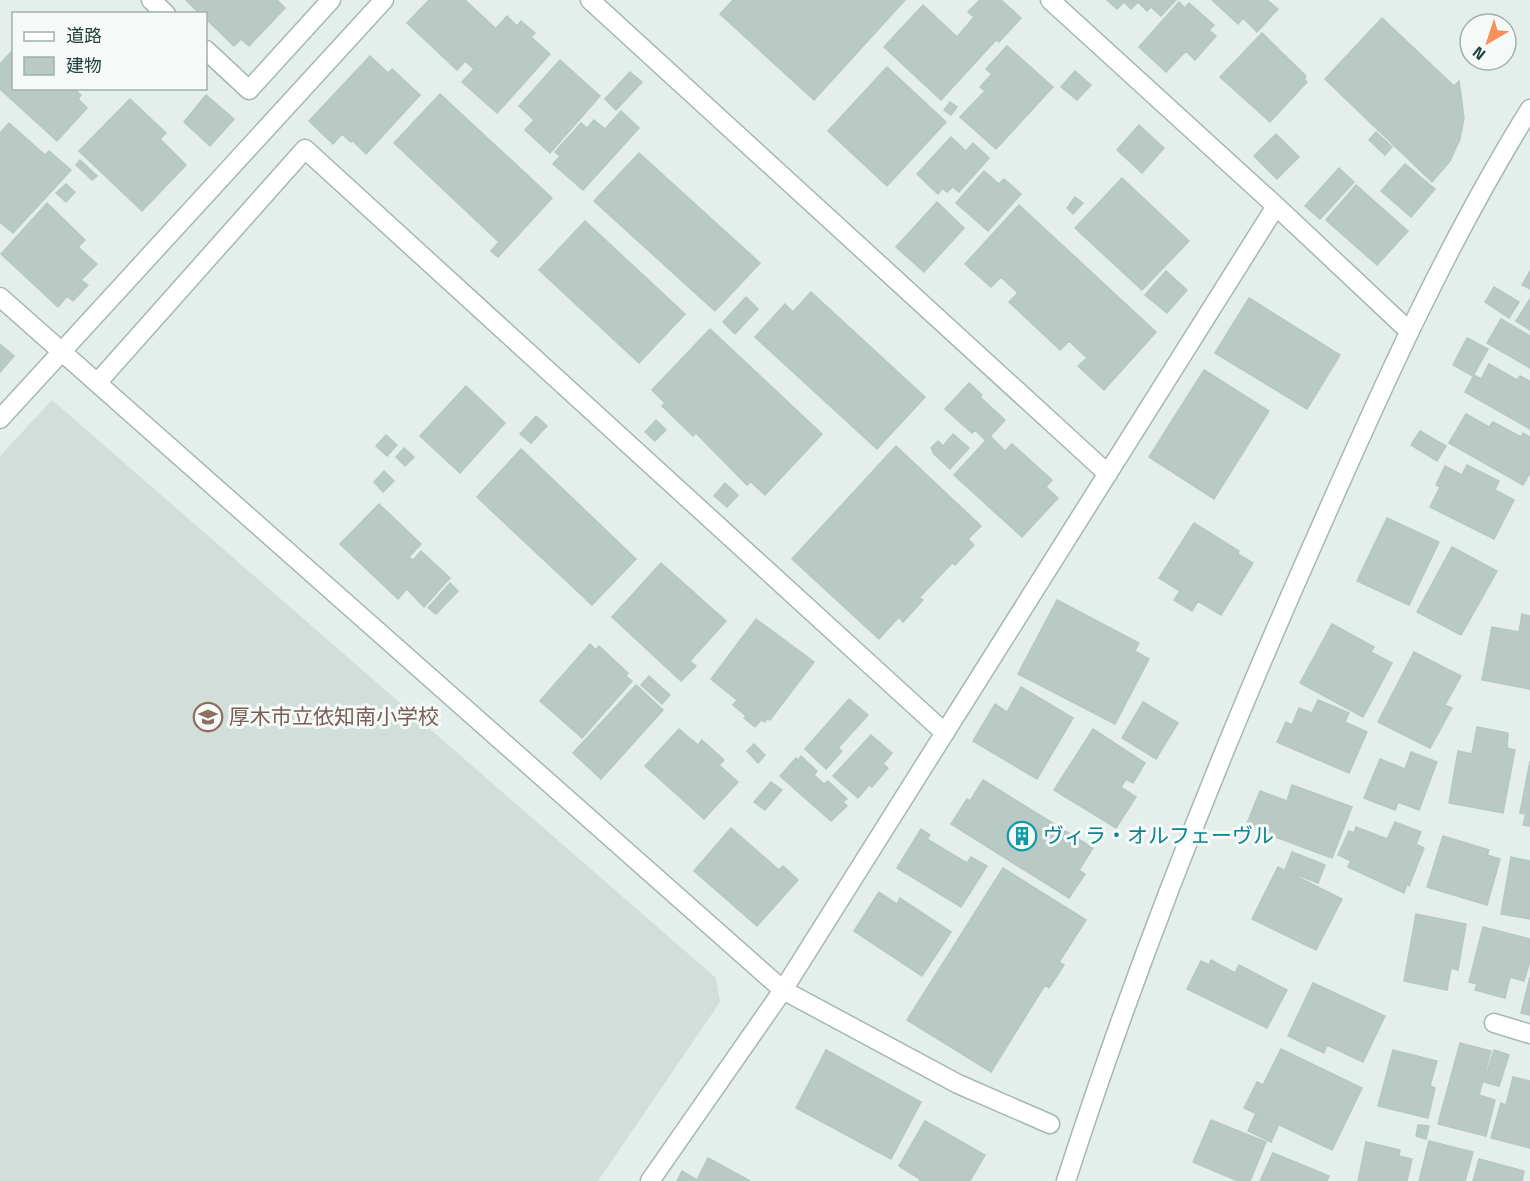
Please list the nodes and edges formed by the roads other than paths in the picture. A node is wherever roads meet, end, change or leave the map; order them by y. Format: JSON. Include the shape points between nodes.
{"nodes":[{"id":1,"x":152,"y":0,"type":"edge"},
{"id":2,"x":331,"y":0,"type":"edge"},
{"id":3,"x":384,"y":0,"type":"edge"},
{"id":4,"x":590,"y":0,"type":"edge"},
{"id":5,"x":1050,"y":0,"type":"edge"},
{"id":6,"x":164,"y":12,"type":"edge"},
{"id":7,"x":207,"y":51,"type":"edge"},
{"id":8,"x":1530,"y":109,"type":"edge"},
{"id":9,"x":1276,"y":206,"type":"junction"},
{"id":10,"x":0,"y":297,"type":"edge"},
{"id":11,"x":1409,"y":331,"type":"junction"},
{"id":12,"x":62,"y":351,"type":"junction"},
{"id":13,"x":97,"y":383,"type":"junction"},
{"id":14,"x":0,"y":419,"type":"edge"},
{"id":15,"x":1108,"y":474,"type":"junction"},
{"id":16,"x":945,"y":733,"type":"junction"},
{"id":17,"x":783,"y":990,"type":"junction"},
{"id":18,"x":1494,"y":1023,"type":"dead end"},
{"id":19,"x":1530,"y":1034,"type":"edge"},
{"id":20,"x":1050,"y":1124,"type":"dead end"},
{"id":21,"x":650,"y":1181,"type":"edge"},
{"id":22,"x":1066,"y":1181,"type":"edge"}],
"edges":[{"from":1,"to":6,"type":"street"},
{"from":2,"to":7,"type":"street","via":[[249,90]]},
{"from":3,"to":12,"type":"street"},
{"from":4,"to":15,"type":"street"},
{"from":5,"to":9,"type":"street"},
{"from":8,"to":11,"type":"street","via":[[1495,166]]},
{"from":9,"to":11,"type":"street"},
{"from":9,"to":15,"type":"street"},
{"from":10,"to":12,"type":"street"},
{"from":11,"to":22,"type":"street","via":[[1256,672],[1118,1023]]},
{"from":12,"to":13,"type":"street"},
{"from":12,"to":14,"type":"street"},
{"from":13,"to":16,"type":"street","via":[[305,149]]},
{"from":13,"to":17,"type":"street"},
{"from":15,"to":16,"type":"street"},
{"from":16,"to":17,"type":"street"},
{"from":17,"to":20,"type":"street","via":[[958,1084]]},
{"from":17,"to":21,"type":"street"},
{"from":18,"to":19,"type":"street"}]}
